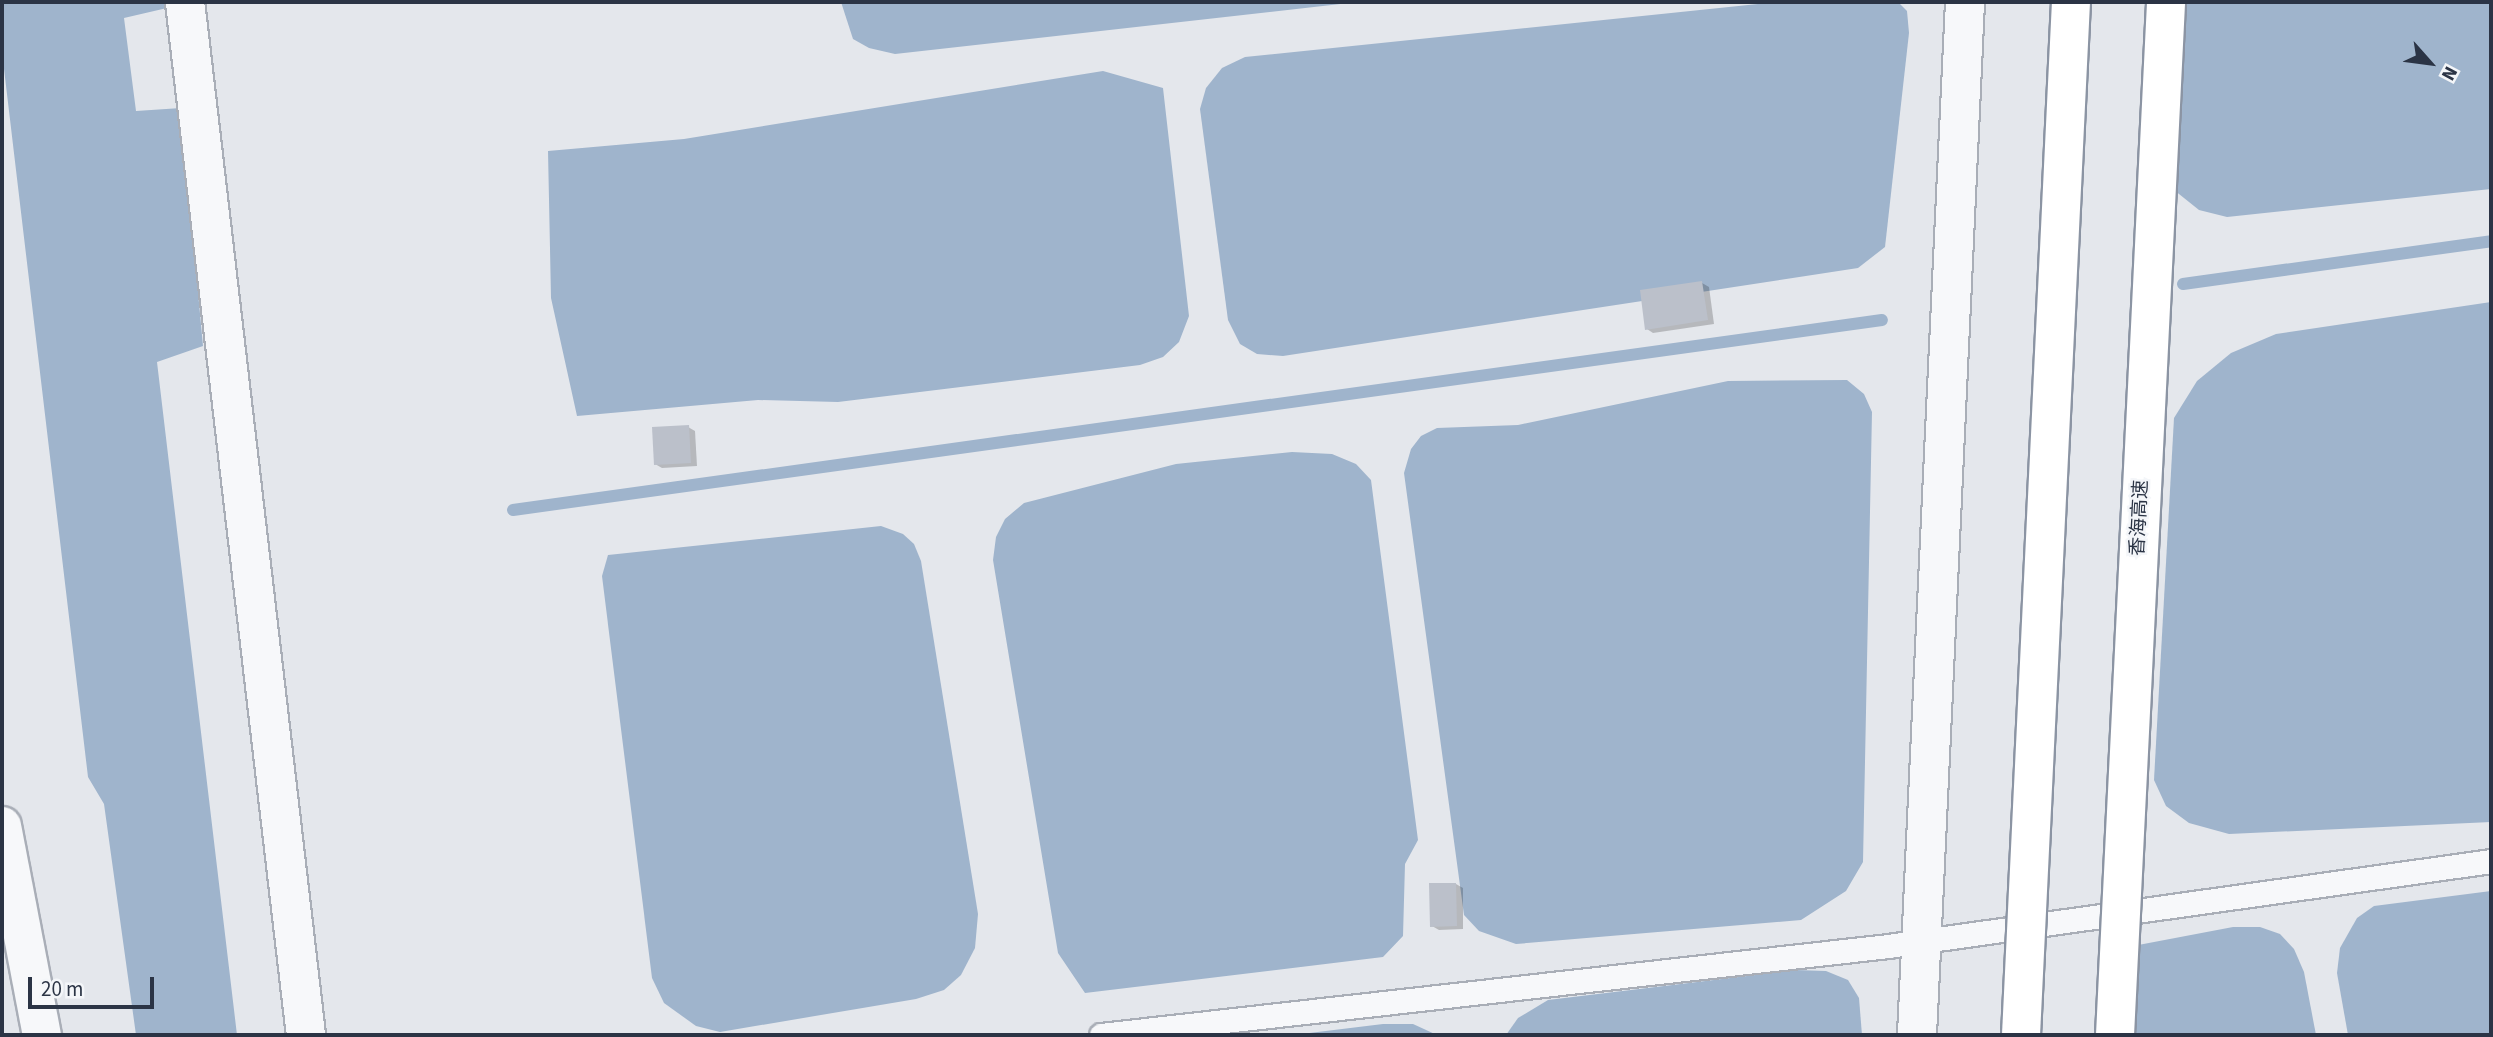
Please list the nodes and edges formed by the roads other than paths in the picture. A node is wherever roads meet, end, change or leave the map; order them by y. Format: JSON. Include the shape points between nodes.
{"nodes":[{"id":1,"x":185,"y":2,"type":"edge"},
{"id":2,"x":1965,"y":2,"type":"edge"},
{"id":3,"x":2071,"y":2,"type":"edge"},
{"id":4,"x":2165,"y":2,"type":"edge"},
{"id":5,"x":2,"y":826,"type":"edge"},
{"id":6,"x":2491,"y":861,"type":"edge"},
{"id":7,"x":1921,"y":941,"type":"junction"},
{"id":8,"x":42,"y":1035,"type":"edge"},
{"id":9,"x":306,"y":1035,"type":"edge"},
{"id":10,"x":1101,"y":1035,"type":"edge"},
{"id":11,"x":1917,"y":1035,"type":"edge"},
{"id":12,"x":2021,"y":1035,"type":"edge"},
{"id":13,"x":2115,"y":1035,"type":"edge"}],
"edges":[{"from":1,"to":9,"type":"street"},
{"from":2,"to":7,"type":"street"},
{"from":3,"to":12,"type":"highway","bridge":true},
{"from":4,"to":13,"type":"highway","name":"香海高速","bridge":true},
{"from":5,"to":8,"type":"street"},
{"from":6,"to":7,"type":"lane"},
{"from":7,"to":10,"type":"lane"},
{"from":7,"to":11,"type":"street"}]}
